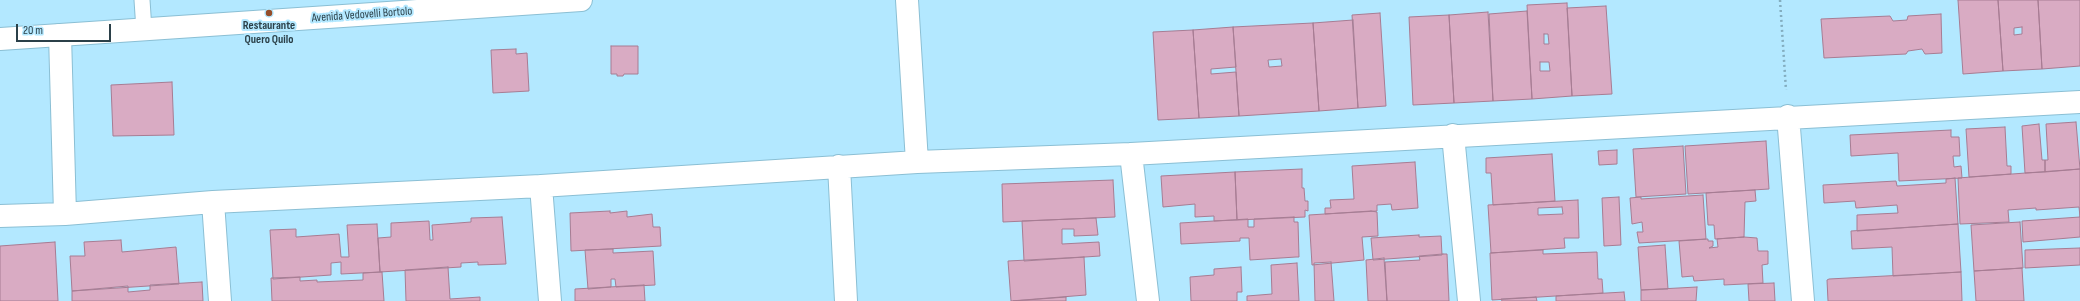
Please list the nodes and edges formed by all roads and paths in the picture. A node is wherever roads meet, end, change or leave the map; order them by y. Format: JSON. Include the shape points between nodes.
{"nodes":[{"id":1,"x":142,"y":0,"type":"edge"},
{"id":2,"x":581,"y":0,"type":"edge"},
{"id":3,"x":907,"y":0,"type":"edge"},
{"id":4,"x":1780,"y":0,"type":"edge"},
{"id":5,"x":144,"y":30,"type":"junction"},
{"id":6,"x":60,"y":35,"type":"junction"},
{"id":7,"x":0,"y":39,"type":"edge"},
{"id":8,"x":2080,"y":102,"type":"edge"},
{"id":9,"x":1788,"y":116,"type":"junction"},
{"id":10,"x":1454,"y":135,"type":"junction"},
{"id":11,"x":1131,"y":154,"type":"junction"},
{"id":12,"x":917,"y":162,"type":"junction"},
{"id":13,"x":839,"y":166,"type":"junction"},
{"id":14,"x":541,"y":186,"type":"junction"},
{"id":15,"x":213,"y":202,"type":"junction"},
{"id":16,"x":65,"y":214,"type":"junction"},
{"id":17,"x":0,"y":216,"type":"edge"},
{"id":18,"x":220,"y":301,"type":"edge"},
{"id":19,"x":550,"y":301,"type":"edge"},
{"id":20,"x":846,"y":301,"type":"edge"},
{"id":21,"x":1148,"y":301,"type":"edge"},
{"id":22,"x":1469,"y":301,"type":"edge"},
{"id":23,"x":1803,"y":301,"type":"edge"}],
"edges":[{"from":1,"to":5,"type":"lane"},
{"from":2,"to":5,"type":"street","name":"Avenida Vedovelli Bortolo"},
{"from":3,"to":12,"type":"street"},
{"from":4,"to":9,"type":"path"},
{"from":5,"to":6,"type":"street","name":"Avenida Vedovelli Bortolo"},
{"from":6,"to":7,"type":"street","name":"Avenida Vedovelli Bortolo"},
{"from":6,"to":16,"type":"street"},
{"from":8,"to":9,"type":"street"},
{"from":9,"to":10,"type":"street"},
{"from":9,"to":23,"type":"street"},
{"from":10,"to":11,"type":"street"},
{"from":10,"to":22,"type":"street"},
{"from":11,"to":12,"type":"street"},
{"from":11,"to":21,"type":"street"},
{"from":12,"to":13,"type":"street"},
{"from":13,"to":14,"type":"street"},
{"from":13,"to":20,"type":"street"},
{"from":14,"to":15,"type":"street"},
{"from":14,"to":19,"type":"street"},
{"from":15,"to":16,"type":"street"},
{"from":15,"to":18,"type":"street"},
{"from":16,"to":17,"type":"street"}]}
